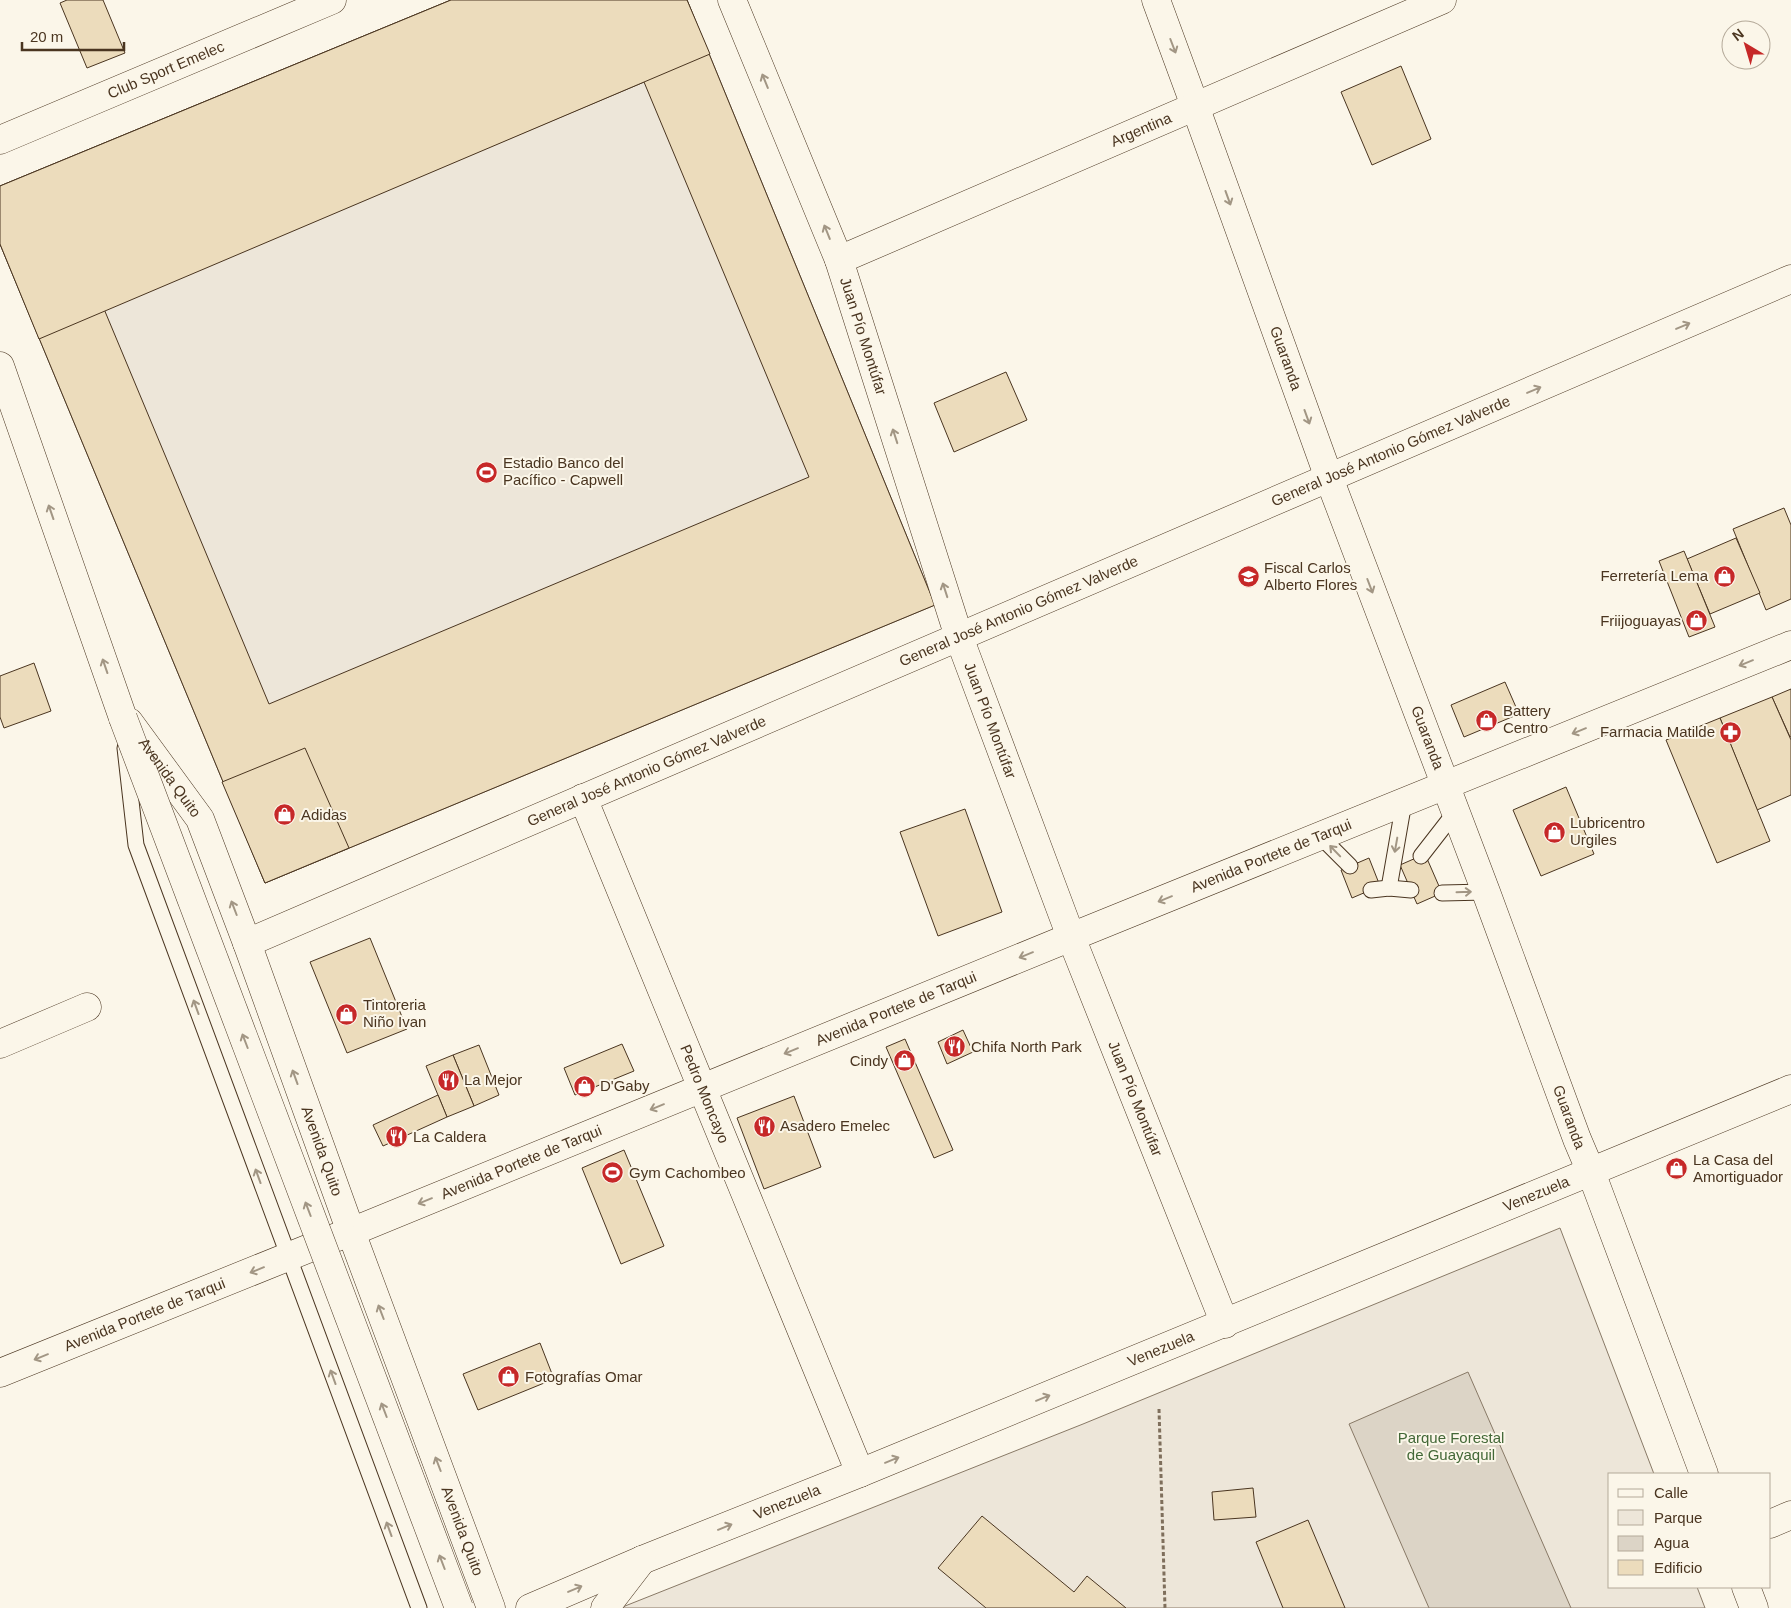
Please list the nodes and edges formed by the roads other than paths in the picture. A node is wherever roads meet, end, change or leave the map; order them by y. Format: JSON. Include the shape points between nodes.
{"nodes":[{"id":1,"x":732,"y":0,"type":"edge"},
{"id":2,"x":1156,"y":0,"type":"edge"},
{"id":3,"x":1442,"y":0,"type":"edge"},
{"id":4,"x":323,"y":2,"type":"edge"},
{"id":5,"x":1196,"y":106,"type":"junction"},
{"id":6,"x":0,"y":140,"type":"edge"},
{"id":7,"x":839,"y":260,"type":"junction"},
{"id":8,"x":1791,"y":279,"type":"edge"},
{"id":9,"x":0,"y":366,"type":"edge"},
{"id":10,"x":1328,"y":478,"type":"junction"},
{"id":11,"x":959,"y":637,"type":"junction"},
{"id":12,"x":1791,"y":645,"type":"edge"},
{"id":13,"x":122,"y":715,"type":"junction"},
{"id":14,"x":1446,"y":786,"type":"junction"},
{"id":15,"x":583,"y":798,"type":"junction"},
{"id":16,"x":1404,"y":802,"type":"junction"},
{"id":17,"x":1456,"y":810,"type":"junction"},
{"id":18,"x":1320,"y":836,"type":"junction"},
{"id":19,"x":1421,"y":856,"type":"dead end"},
{"id":20,"x":1350,"y":866,"type":"dead end"},
{"id":21,"x":1389,"y":888,"type":"junction"},
{"id":22,"x":1371,"y":890,"type":"dead end"},
{"id":23,"x":1411,"y":890,"type":"dead end"},
{"id":24,"x":1486,"y":892,"type":"junction"},
{"id":25,"x":1442,"y":893,"type":"dead end"},
{"id":26,"x":1071,"y":937,"type":"junction"},
{"id":27,"x":247,"y":943,"type":"junction"},
{"id":28,"x":87,"y":1007,"type":"dead end"},
{"id":29,"x":0,"y":1044,"type":"edge"},
{"id":30,"x":702,"y":1088,"type":"junction"},
{"id":31,"x":1791,"y":1089,"type":"edge"},
{"id":32,"x":1591,"y":1172,"type":"junction"},
{"id":33,"x":351,"y":1232,"type":"junction"},
{"id":34,"x":288,"y":1257,"type":"junction"},
{"id":35,"x":1225,"y":1324,"type":"junction"},
{"id":36,"x":0,"y":1373,"type":"edge"},
{"id":37,"x":860,"y":1473,"type":"junction"},
{"id":38,"x":1704,"y":1473,"type":"edge"},
{"id":39,"x":1791,"y":1515,"type":"edge"},
{"id":40,"x":1771,"y":1524,"type":"edge"},
{"id":41,"x":642,"y":1560,"type":"junction"},
{"id":42,"x":1746,"y":1588,"type":"edge"},
{"id":43,"x":419,"y":1608,"type":"edge"},
{"id":44,"x":459,"y":1608,"type":"edge"},
{"id":45,"x":491,"y":1608,"type":"edge"},
{"id":46,"x":530,"y":1608,"type":"edge"},
{"id":47,"x":605,"y":1608,"type":"edge"},
{"id":48,"x":1754,"y":1608,"type":"edge"}],
"edges":[{"from":7,"to":1,"type":"street","name":"Juan Pío Montúfar","one_way":true},
{"from":2,"to":5,"type":"street","name":"Guaranda","one_way":true},
{"from":3,"to":5,"type":"street","name":"Argentina"},
{"from":4,"to":6,"type":"street","name":"Club Sport Emelec"},
{"from":5,"to":7,"type":"street","name":"Argentina"},
{"from":5,"to":10,"type":"street","name":"Guaranda","one_way":true},
{"from":11,"to":7,"type":"street","name":"Juan Pío Montúfar","one_way":true},
{"from":10,"to":8,"type":"street","name":"General José Antonio Gómez Valverde","one_way":true},
{"from":13,"to":9,"type":"street","name":"Avenida Quito","one_way":true},
{"from":10,"to":11,"type":"street","name":"General José Antonio Gómez Valverde"},
{"from":10,"to":14,"type":"street","name":"Guaranda","one_way":true},
{"from":11,"to":15,"type":"street","name":"General José Antonio Gómez Valverde"},
{"from":11,"to":26,"type":"street","name":"Juan Pío Montúfar"},
{"from":12,"to":14,"type":"street","name":"Avenida Portete de Tarqui","one_way":true},
{"from":27,"to":13,"type":"street","name":"Avenida Quito","one_way":true,"via":[[200,819]]},
{"from":34,"to":13,"type":"lane","name":"Avenida Quito","one_way":true,"via":[[136,845]]},
{"from":44,"to":13,"type":"street","name":"Avenida Quito","one_way":true,"bridge":true},
{"from":14,"to":16,"type":"street","name":"Avenida Portete de Tarqui"},
{"from":14,"to":17,"type":"street","name":"Guaranda"},
{"from":15,"to":27,"type":"street","name":"General José Antonio Gómez Valverde"},
{"from":15,"to":30,"type":"street","name":"Pedro Moncayo"},
{"from":16,"to":18,"type":"street","name":"Avenida Portete de Tarqui"},
{"from":16,"to":21,"type":"lane","one_way":true},
{"from":17,"to":19,"type":"lane"},
{"from":17,"to":24,"type":"street","name":"Guaranda"},
{"from":20,"to":18,"type":"lane","one_way":true},
{"from":18,"to":26,"type":"street","name":"Avenida Portete de Tarqui","one_way":true},
{"from":21,"to":22,"type":"lane"},
{"from":21,"to":23,"type":"lane"},
{"from":25,"to":24,"type":"lane","one_way":true},
{"from":24,"to":32,"type":"street","name":"Guaranda"},
{"from":26,"to":30,"type":"street","name":"Avenida Portete de Tarqui","one_way":true},
{"from":26,"to":35,"type":"street","name":"Juan Pío Montúfar"},
{"from":33,"to":27,"type":"street","name":"Avenida Quito","one_way":true},
{"from":28,"to":29,"type":"street"},
{"from":30,"to":33,"type":"street","name":"Avenida Portete de Tarqui","one_way":true},
{"from":30,"to":37,"type":"street","name":"Pedro Moncayo"},
{"from":31,"to":32,"type":"street","name":"Venezuela"},
{"from":32,"to":35,"type":"street","name":"Venezuela"},
{"from":32,"to":38,"type":"street","name":"Guaranda"},
{"from":33,"to":34,"type":"street","name":"Avenida Portete de Tarqui"},
{"from":45,"to":33,"type":"street","name":"Avenida Quito","one_way":true},
{"from":34,"to":36,"type":"street","name":"Avenida Portete de Tarqui","one_way":true},
{"from":43,"to":34,"type":"lane","name":"Avenida Quito","one_way":true},
{"from":37,"to":35,"type":"street","name":"Venezuela","one_way":true},
{"from":41,"to":37,"type":"street","name":"Venezuela","one_way":true},
{"from":39,"to":40,"type":"street"},
{"from":46,"to":41,"type":"street","name":"Venezuela","one_way":true},
{"from":41,"to":47,"type":"street"},
{"from":42,"to":48,"type":"street"}]}
